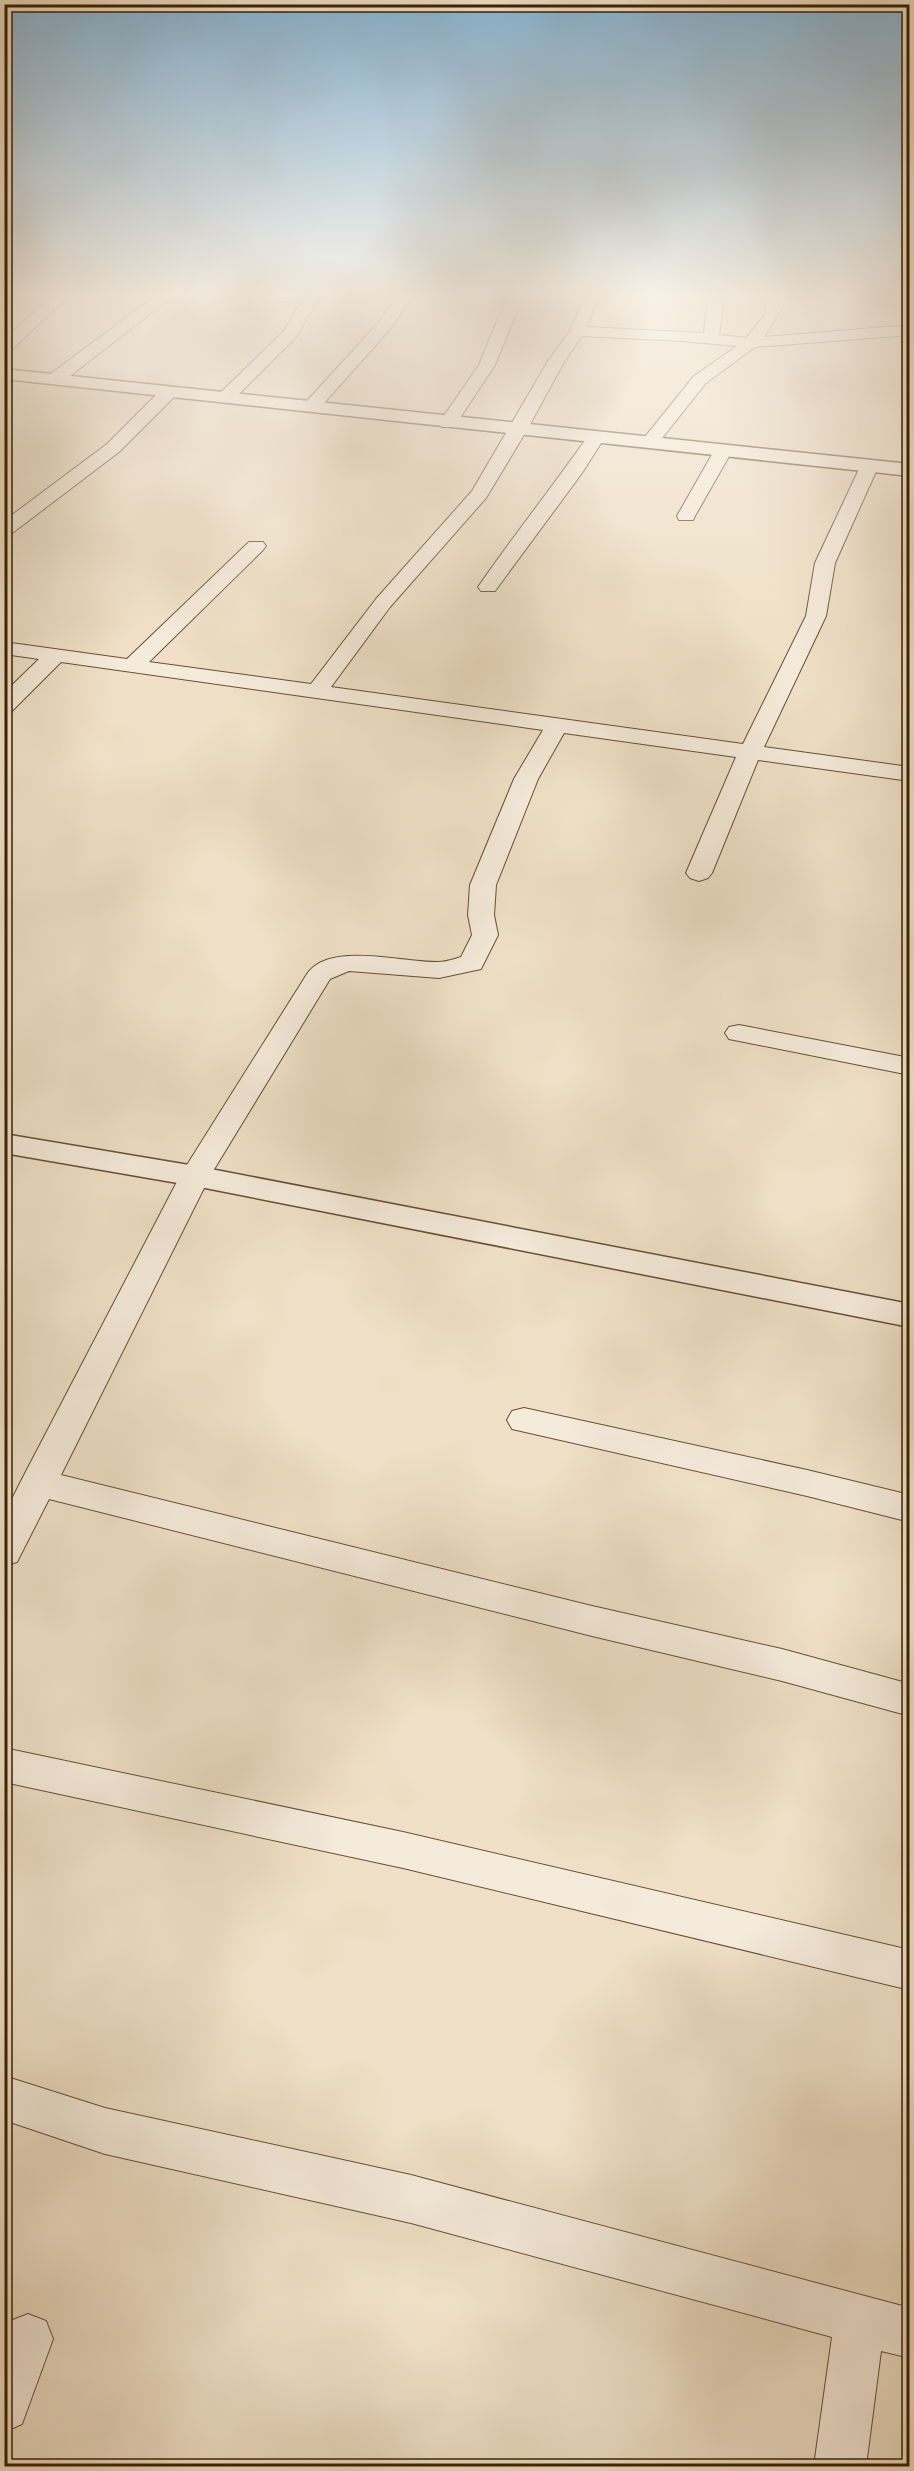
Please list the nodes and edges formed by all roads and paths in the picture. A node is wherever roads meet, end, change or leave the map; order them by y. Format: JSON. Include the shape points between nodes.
{"nodes":[{"id":1,"x":154,"y":407,"type":"edge"},
{"id":2,"x":314,"y":407,"type":"edge"},
{"id":3,"x":459,"y":407,"type":"edge"},
{"id":4,"x":530,"y":407,"type":"edge"},
{"id":5,"x":676,"y":407,"type":"edge"},
{"id":6,"x":448,"y":423,"type":"junction"},
{"id":7,"x":518,"y":430,"type":"junction"},
{"id":8,"x":596,"y":437,"type":"junction"},
{"id":9,"x":649,"y":443,"type":"junction"},
{"id":10,"x":723,"y":451,"type":"junction"},
{"id":11,"x":869,"y":466,"type":"junction"},
{"id":12,"x":909,"y":470,"type":"edge"},
{"id":13,"x":686,"y":516,"type":"dead end"},
{"id":14,"x":4,"y":530,"type":"edge"},
{"id":15,"x":256,"y":546,"type":"dead end"},
{"id":16,"x":488,"y":587,"type":"dead end"},
{"id":17,"x":4,"y":648,"type":"edge"},
{"id":18,"x":56,"y":656,"type":"junction"},
{"id":19,"x":132,"y":666,"type":"junction"},
{"id":20,"x":316,"y":692,"type":"junction"},
{"id":21,"x":4,"y":706,"type":"edge"},
{"id":22,"x":558,"y":724,"type":"junction"},
{"id":23,"x":750,"y":752,"type":"junction"},
{"id":24,"x":909,"y":774,"type":"edge"},
{"id":25,"x":699,"y":873,"type":"dead end"},
{"id":26,"x":739,"y":1033,"type":"dead end"},
{"id":27,"x":909,"y":1067,"type":"edge"},
{"id":28,"x":4,"y":1143,"type":"edge"},
{"id":29,"x":195,"y":1176,"type":"junction"},
{"id":30,"x":909,"y":1316,"type":"edge"},
{"id":31,"x":524,"y":1419,"type":"dead end"},
{"id":32,"x":38,"y":1483,"type":"junction"},
{"id":33,"x":909,"y":1509,"type":"edge"},
{"id":34,"x":4,"y":1552,"type":"edge"},
{"id":35,"x":909,"y":1700,"type":"edge"},
{"id":36,"x":4,"y":1766,"type":"edge"},
{"id":37,"x":909,"y":1970,"type":"edge"},
{"id":38,"x":4,"y":2098,"type":"edge"},
{"id":39,"x":860,"y":2320,"type":"junction"},
{"id":40,"x":909,"y":2333,"type":"edge"},
{"id":41,"x":28,"y":2339,"type":"dead end"},
{"id":42,"x":4,"y":2406,"type":"edge"},
{"id":43,"x":840,"y":2466,"type":"edge"}],
"edges":[{"from":1,"to":14,"type":"street","via":[[113,448]]},
{"from":2,"to":6,"type":"street"},
{"from":3,"to":6,"type":"street"},
{"from":4,"to":7,"type":"street"},
{"from":5,"to":9,"type":"street"},
{"from":6,"to":7,"type":"street"},
{"from":7,"to":8,"type":"street"},
{"from":7,"to":20,"type":"street","via":[[479,494],[383,603]]},
{"from":8,"to":9,"type":"street"},
{"from":8,"to":16,"type":"street"},
{"from":9,"to":10,"type":"street"},
{"from":10,"to":11,"type":"street"},
{"from":10,"to":13,"type":"street"},
{"from":11,"to":12,"type":"street"},
{"from":11,"to":23,"type":"street","via":[[825,563],[816,616]]},
{"from":15,"to":19,"type":"street"},
{"from":17,"to":18,"type":"street"},
{"from":18,"to":19,"type":"street"},
{"from":18,"to":21,"type":"street"},
{"from":19,"to":20,"type":"street"},
{"from":20,"to":22,"type":"street"},
{"from":22,"to":23,"type":"street"},
{"from":22,"to":29,"type":"street","via":[[526,779],[483,885],[481,915],[485,935],[472,963],[439,970],[346,963],[320,974]]},
{"from":23,"to":24,"type":"street"},
{"from":23,"to":25,"type":"street"},
{"from":26,"to":27,"type":"street"},
{"from":28,"to":29,"type":"street"},
{"from":29,"to":30,"type":"street"},
{"from":29,"to":32,"type":"street"},
{"from":31,"to":33,"type":"street"},
{"from":32,"to":34,"type":"street"},
{"from":32,"to":35,"type":"street","via":[[782,1665]]},
{"from":36,"to":37,"type":"street","via":[[403,1850]]},
{"from":38,"to":39,"type":"street","via":[[105,2131],[411,2199]]},
{"from":39,"to":40,"type":"street"},
{"from":39,"to":43,"type":"street"},
{"from":41,"to":42,"type":"street"}]}
